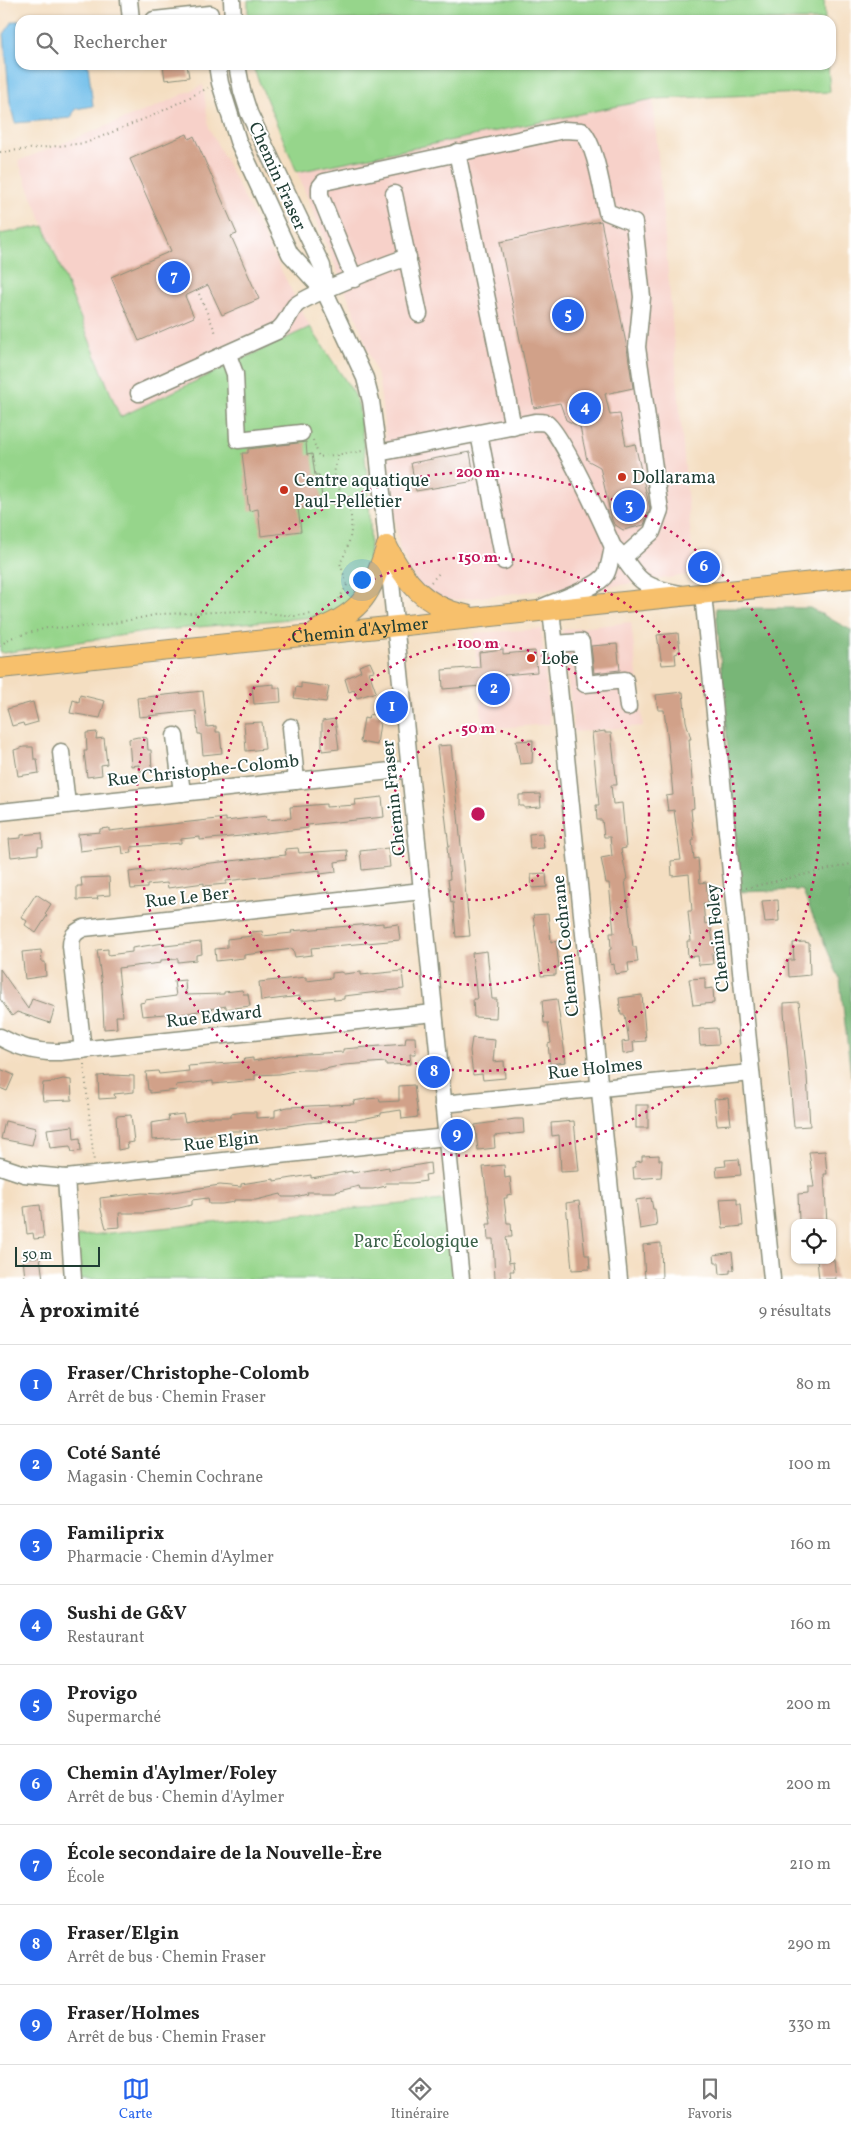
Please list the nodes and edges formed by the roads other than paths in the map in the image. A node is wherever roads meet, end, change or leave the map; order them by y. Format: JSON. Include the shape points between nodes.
{"nodes":[{"id":1,"x":129,"y":0,"type":"edge"},
{"id":2,"x":232,"y":0,"type":"edge"},
{"id":3,"x":210,"y":11,"type":"edge"},
{"id":4,"x":130,"y":15,"type":"edge"},
{"id":5,"x":185,"y":15,"type":"edge"},
{"id":6,"x":233,"y":15,"type":"edge"},
{"id":7,"x":218,"y":70,"type":"edge"},
{"id":8,"x":238,"y":70,"type":"edge"},
{"id":9,"x":222,"y":91,"type":"junction"},
{"id":10,"x":242,"y":91,"type":"junction"},
{"id":11,"x":457,"y":152,"type":"junction"},
{"id":12,"x":394,"y":194,"type":"dead end"},
{"id":13,"x":408,"y":258,"type":"junction"},
{"id":14,"x":354,"y":279,"type":"junction"},
{"id":15,"x":325,"y":292,"type":"junction"},
{"id":16,"x":419,"y":314,"type":"dead end"},
{"id":17,"x":228,"y":355,"type":"junction"},
{"id":18,"x":139,"y":393,"type":"dead end"},
{"id":19,"x":513,"y":427,"type":"junction"},
{"id":20,"x":301,"y":433,"type":"road end"},
{"id":21,"x":480,"y":434,"type":"junction"},
{"id":22,"x":377,"y":450,"type":"junction"},
{"id":23,"x":387,"y":546,"type":"junction"},
{"id":24,"x":618,"y":552,"type":"junction"},
{"id":25,"x":504,"y":560,"type":"dead end"},
{"id":26,"x":848,"y":578,"type":"edge"},
{"id":27,"x":694,"y":594,"type":"junction"},
{"id":28,"x":542,"y":610,"type":"junction"},
{"id":29,"x":480,"y":617,"type":"junction"},
{"id":30,"x":395,"y":626,"type":"junction"},
{"id":31,"x":302,"y":636,"type":"junction"},
{"id":32,"x":555,"y":644,"type":"junction"},
{"id":33,"x":0,"y":668,"type":"edge"},
{"id":34,"x":585,"y":684,"type":"junction"},
{"id":35,"x":559,"y":687,"type":"junction"},
{"id":36,"x":628,"y":707,"type":"dead end"},
{"id":37,"x":291,"y":727,"type":"dead end"},
{"id":38,"x":175,"y":736,"type":"dead end"},
{"id":39,"x":62,"y":752,"type":"dead end"},
{"id":40,"x":410,"y":769,"type":"junction"},
{"id":41,"x":296,"y":780,"type":"junction"},
{"id":42,"x":182,"y":792,"type":"junction"},
{"id":43,"x":67,"y":804,"type":"junction"},
{"id":44,"x":0,"y":812,"type":"edge"},
{"id":45,"x":422,"y":892,"type":"junction"},
{"id":46,"x":434,"y":1013,"type":"junction"},
{"id":47,"x":0,"y":1037,"type":"edge"},
{"id":48,"x":83,"y":1050,"type":"junction"},
{"id":49,"x":751,"y":1073,"type":"junction"},
{"id":50,"x":600,"y":1087,"type":"junction"},
{"id":51,"x":443,"y":1104,"type":"junction"},
{"id":52,"x":446,"y":1137,"type":"junction"},
{"id":53,"x":0,"y":1166,"type":"edge"},
{"id":54,"x":66,"y":1178,"type":"junction"},
{"id":55,"x":73,"y":1279,"type":"edge"},
{"id":56,"x":461,"y":1279,"type":"edge"},
{"id":57,"x":619,"y":1279,"type":"edge"},
{"id":58,"x":772,"y":1279,"type":"edge"}],
"edges":[{"from":1,"to":4,"type":"street"},
{"from":2,"to":6,"type":"street"},
{"from":3,"to":5,"type":"street"},
{"from":7,"to":9,"type":"street","name":"Chemin Fraser"},
{"from":8,"to":10,"type":"street","name":"Chemin Fraser"},
{"from":9,"to":10,"type":"street"},
{"from":9,"to":15,"type":"street","name":"Chemin Fraser","via":[[238,141],[290,254]]},
{"from":10,"to":15,"type":"street","name":"Chemin Fraser","via":[[249,113],[322,266]]},
{"from":11,"to":14,"type":"street","via":[[324,182],[320,195]]},
{"from":11,"to":19,"type":"street"},
{"from":11,"to":24,"type":"street","via":[[564,130],[582,130],[592,148],[607,212],[634,223],[642,297],[637,347],[660,510],[652,532]]},
{"from":12,"to":13,"type":"street"},
{"from":13,"to":14,"type":"street"},
{"from":13,"to":16,"type":"street"},
{"from":14,"to":15,"type":"street"},
{"from":15,"to":17,"type":"street","via":[[295,305],[286,324],[277,331]]},
{"from":15,"to":22,"type":"street","name":"Chemin Fraser","via":[[368,388]]},
{"from":17,"to":18,"type":"street"},
{"from":17,"to":20,"type":"street","via":[[235,374],[238,440]]},
{"from":19,"to":21,"type":"street"},
{"from":19,"to":24,"type":"street","via":[[545,422],[550,427],[565,449]]},
{"from":21,"to":22,"type":"street"},
{"from":21,"to":25,"type":"street"},
{"from":22,"to":23,"type":"street","name":"Chemin Fraser"},
{"from":23,"to":29,"type":"main road","via":[[404,576],[421,596],[442,608]]},
{"from":23,"to":30,"type":"street","name":"Chemin Fraser"},
{"from":23,"to":31,"type":"main road","via":[[364,601],[338,620]]},
{"from":24,"to":27,"type":"street","via":[[645,583]]},
{"from":24,"to":28,"type":"street","via":[[602,580]]},
{"from":26,"to":27,"type":"main road","name":"Chemin d'Aylmer"},
{"from":27,"to":28,"type":"main road","name":"Chemin d'Aylmer"},
{"from":27,"to":49,"type":"street","name":"Chemin Foley","via":[[733,891]]},
{"from":28,"to":29,"type":"main road","name":"Chemin d'Aylmer"},
{"from":28,"to":32,"type":"street","name":"Chemin Cochrane"},
{"from":29,"to":30,"type":"main road","name":"Chemin d'Aylmer"},
{"from":30,"to":31,"type":"main road","name":"Chemin d'Aylmer"},
{"from":30,"to":40,"type":"street","name":"Chemin Fraser"},
{"from":31,"to":33,"type":"main road","name":"Chemin d'Aylmer"},
{"from":32,"to":34,"type":"street","via":[[581,642]]},
{"from":32,"to":35,"type":"street","name":"Chemin Cochrane"},
{"from":34,"to":35,"type":"street"},
{"from":34,"to":36,"type":"street","via":[[625,680]]},
{"from":35,"to":50,"type":"street","name":"Chemin Cochrane"},
{"from":37,"to":41,"type":"street"},
{"from":38,"to":42,"type":"street"},
{"from":39,"to":43,"type":"street"},
{"from":40,"to":41,"type":"street","name":"Rue Christophe-Colomb"},
{"from":40,"to":45,"type":"street","name":"Chemin Fraser"},
{"from":41,"to":42,"type":"street","name":"Rue Christophe-Colomb"},
{"from":42,"to":43,"type":"street","name":"Rue Christophe-Colomb"},
{"from":43,"to":44,"type":"street","name":"Rue Christophe-Colomb"},
{"from":45,"to":46,"type":"street","name":"Chemin Fraser"},
{"from":45,"to":48,"type":"street","name":"Rue Le Ber","via":[[84,928],[71,940]]},
{"from":46,"to":48,"type":"street","name":"Rue Edward"},
{"from":46,"to":51,"type":"street","name":"Chemin Fraser"},
{"from":47,"to":48,"type":"street","name":"Rue Edward","via":[[21,1048],[46,1053]]},
{"from":49,"to":50,"type":"street","name":"Rue Holmes"},
{"from":49,"to":58,"type":"street","name":"Chemin Foley"},
{"from":50,"to":51,"type":"street","name":"Rue Holmes"},
{"from":50,"to":57,"type":"street","name":"Chemin Cochrane"},
{"from":51,"to":52,"type":"street","name":"Chemin Fraser"},
{"from":52,"to":54,"type":"street","name":"Rue Elgin"},
{"from":52,"to":56,"type":"street","name":"Chemin Fraser"},
{"from":53,"to":54,"type":"street","name":"Rue Elgin","via":[[24,1174]]},
{"from":54,"to":55,"type":"street"}]}
